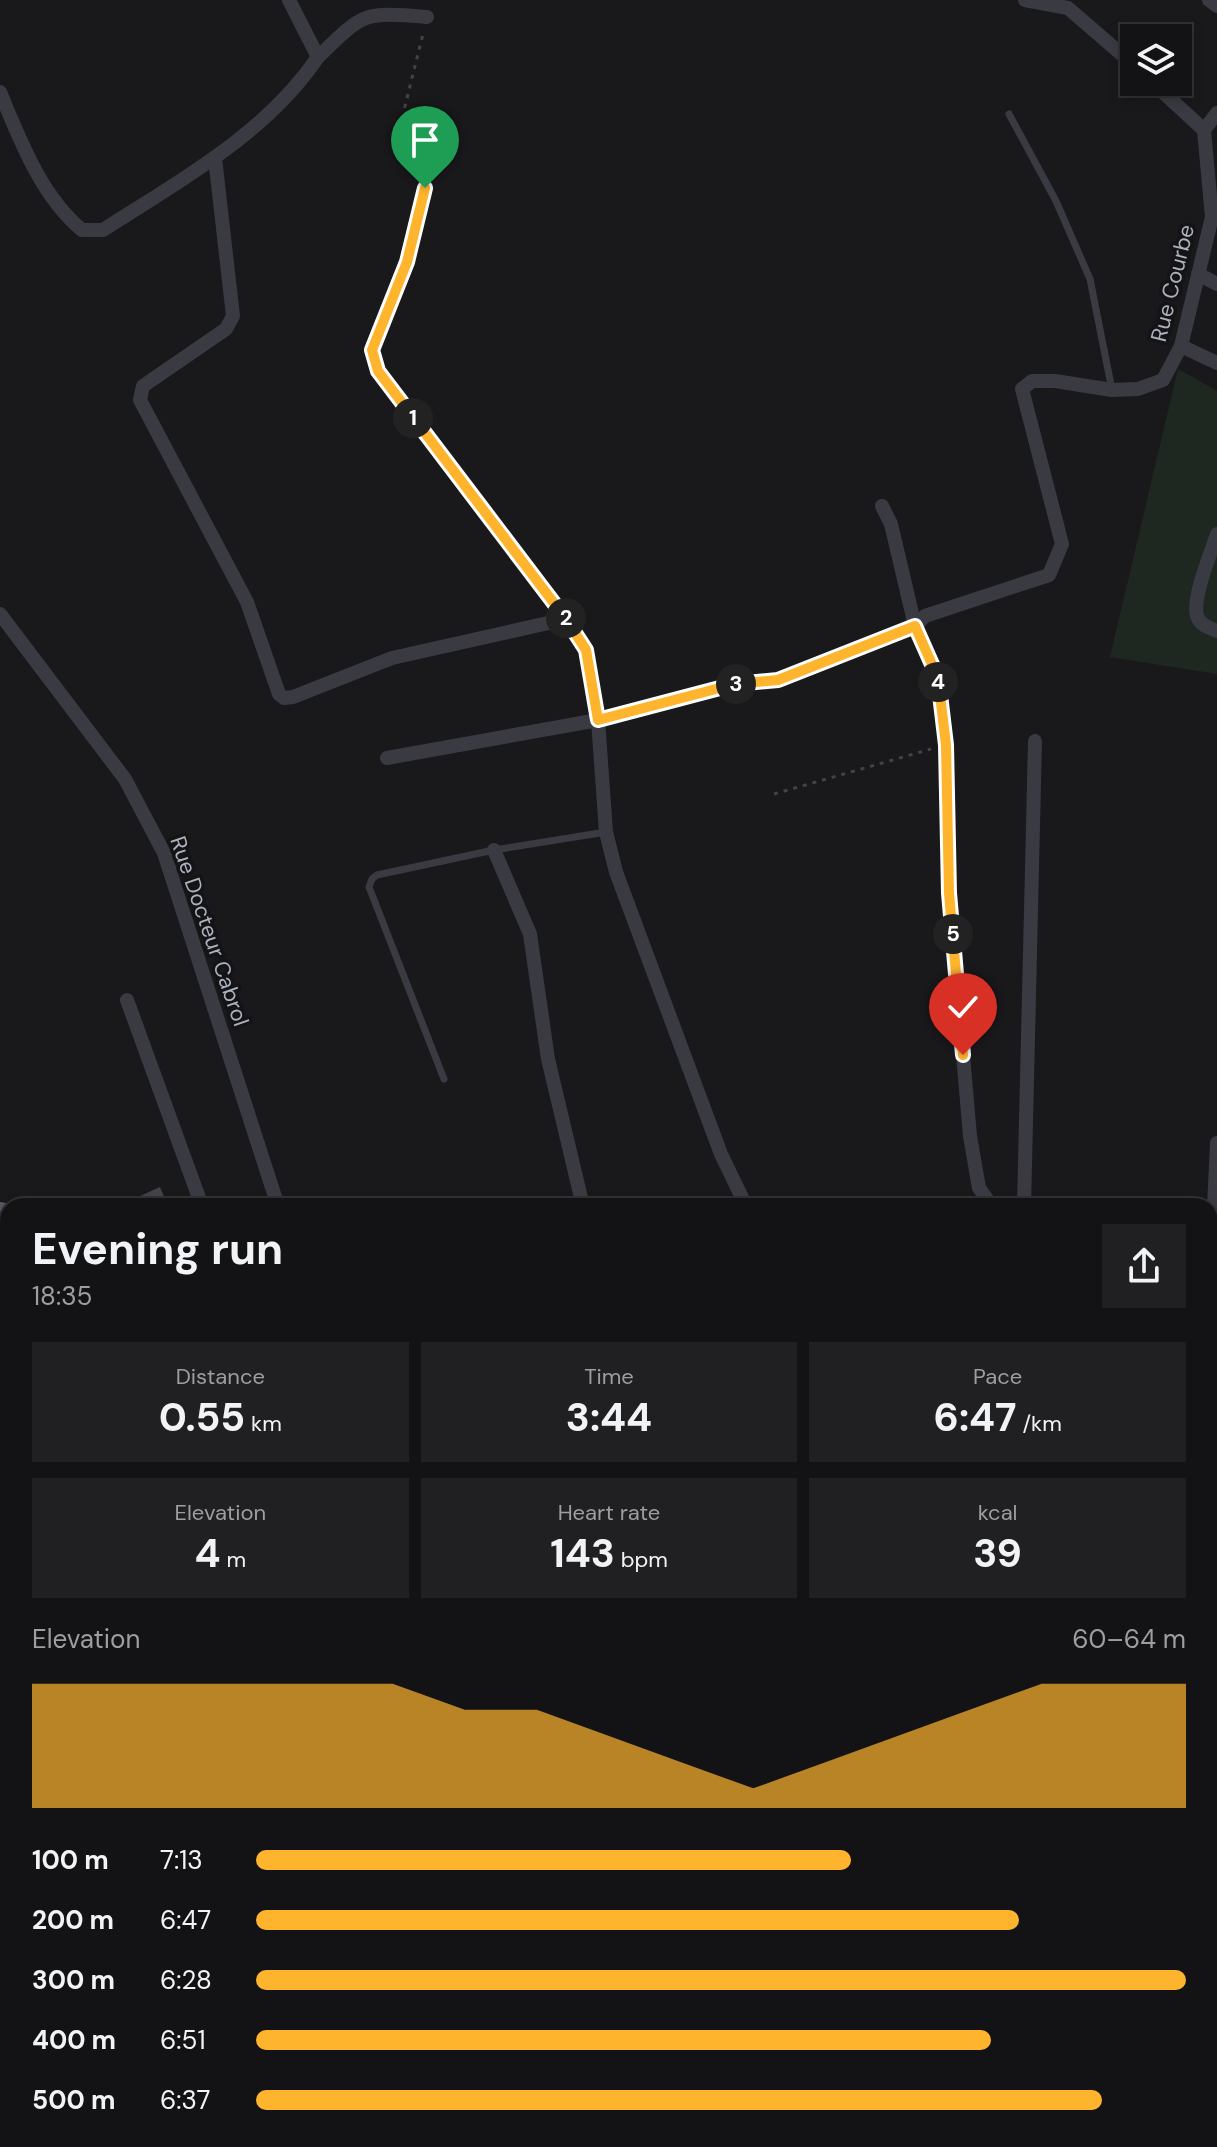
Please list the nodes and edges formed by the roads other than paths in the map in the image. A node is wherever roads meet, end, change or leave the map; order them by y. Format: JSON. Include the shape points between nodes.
{"nodes":[{"id":1,"x":289,"y":0,"type":"edge"},
{"id":2,"x":1025,"y":0,"type":"edge"},
{"id":3,"x":1209,"y":0,"type":"edge"},
{"id":4,"x":1217,"y":6,"type":"edge"},
{"id":5,"x":427,"y":17,"type":"road end"},
{"id":6,"x":1120,"y":53,"type":"edge"},
{"id":7,"x":318,"y":57,"type":"junction"},
{"id":8,"x":0,"y":92,"type":"edge"},
{"id":9,"x":1167,"y":96,"type":"edge"},
{"id":10,"x":1217,"y":113,"type":"edge"},
{"id":11,"x":1009,"y":114,"type":"dead end"},
{"id":12,"x":1204,"y":130,"type":"junction"},
{"id":13,"x":215,"y":158,"type":"junction"},
{"id":14,"x":1198,"y":274,"type":"junction"},
{"id":15,"x":1217,"y":284,"type":"edge"},
{"id":16,"x":1181,"y":346,"type":"junction"},
{"id":17,"x":372,"y":350,"type":"road end"},
{"id":18,"x":1217,"y":363,"type":"edge"},
{"id":19,"x":1112,"y":390,"type":"junction"},
{"id":20,"x":882,"y":506,"type":"dead end"},
{"id":21,"x":1217,"y":534,"type":"edge"},
{"id":22,"x":0,"y":614,"type":"edge"},
{"id":23,"x":566,"y":619,"type":"junction"},
{"id":24,"x":920,"y":621,"type":"junction"},
{"id":25,"x":1217,"y":631,"type":"edge"},
{"id":26,"x":598,"y":720,"type":"junction"},
{"id":27,"x":1035,"y":741,"type":"dead end"},
{"id":28,"x":387,"y":758,"type":"dead end"},
{"id":29,"x":606,"y":832,"type":"junction"},
{"id":30,"x":494,"y":850,"type":"junction"},
{"id":31,"x":127,"y":1000,"type":"dead end"},
{"id":32,"x":444,"y":1079,"type":"dead end"},
{"id":33,"x":1217,"y":1143,"type":"edge"},
{"id":34,"x":199,"y":1198,"type":"edge"},
{"id":35,"x":275,"y":1198,"type":"edge"},
{"id":36,"x":581,"y":1198,"type":"edge"},
{"id":37,"x":742,"y":1198,"type":"edge"},
{"id":38,"x":986,"y":1198,"type":"edge"},
{"id":39,"x":1024,"y":1198,"type":"edge"},
{"id":40,"x":1214,"y":1198,"type":"edge"}],
"edges":[{"from":1,"to":7,"type":"street"},
{"from":2,"to":6,"type":"street","via":[[1068,8]]},
{"from":3,"to":4,"type":"street"},
{"from":5,"to":7,"type":"street","via":[[364,17]]},
{"from":7,"to":13,"type":"street","via":[[273,109]]},
{"from":8,"to":13,"type":"street","via":[[37,172],[82,230],[103,230]]},
{"from":9,"to":12,"type":"street"},
{"from":10,"to":12,"type":"street"},
{"from":11,"to":19,"type":"lane","via":[[1090,279]]},
{"from":12,"to":14,"type":"street","name":"Rue Courbe","via":[[1212,217]]},
{"from":13,"to":23,"type":"street","via":[[233,316],[226,329],[143,386],[140,400],[247,602],[279,694],[293,697],[392,658]]},
{"from":14,"to":15,"type":"street"},
{"from":14,"to":16,"type":"street","name":"Rue Courbe"},
{"from":16,"to":18,"type":"street"},
{"from":16,"to":19,"type":"street","name":"Rue Courbe","via":[[1163,380],[1138,389]]},
{"from":17,"to":23,"type":"street","via":[[378,371]]},
{"from":19,"to":24,"type":"street","name":"Rue Courbe","via":[[1055,381],[1032,381],[1022,389],[1062,544],[1049,575]]},
{"from":20,"to":24,"type":"street"},
{"from":21,"to":25,"type":"street","via":[[1197,616]]},
{"from":22,"to":35,"type":"street","name":"Rue Docteur Cabrol","via":[[125,779],[164,853]]},
{"from":23,"to":26,"type":"street","via":[[586,650]]},
{"from":24,"to":26,"type":"street","via":[[778,680],[735,684]]},
{"from":24,"to":38,"type":"street","via":[[938,678],[946,745],[949,893],[970,1136],[979,1188]]},
{"from":26,"to":28,"type":"street"},
{"from":26,"to":29,"type":"street"},
{"from":27,"to":39,"type":"street"},
{"from":29,"to":30,"type":"lane"},
{"from":29,"to":37,"type":"street","via":[[616,872]]},
{"from":30,"to":32,"type":"lane","via":[[377,875],[369,887]]},
{"from":30,"to":36,"type":"street","via":[[530,934],[548,1059]]},
{"from":31,"to":34,"type":"street"},
{"from":33,"to":40,"type":"street"}]}
